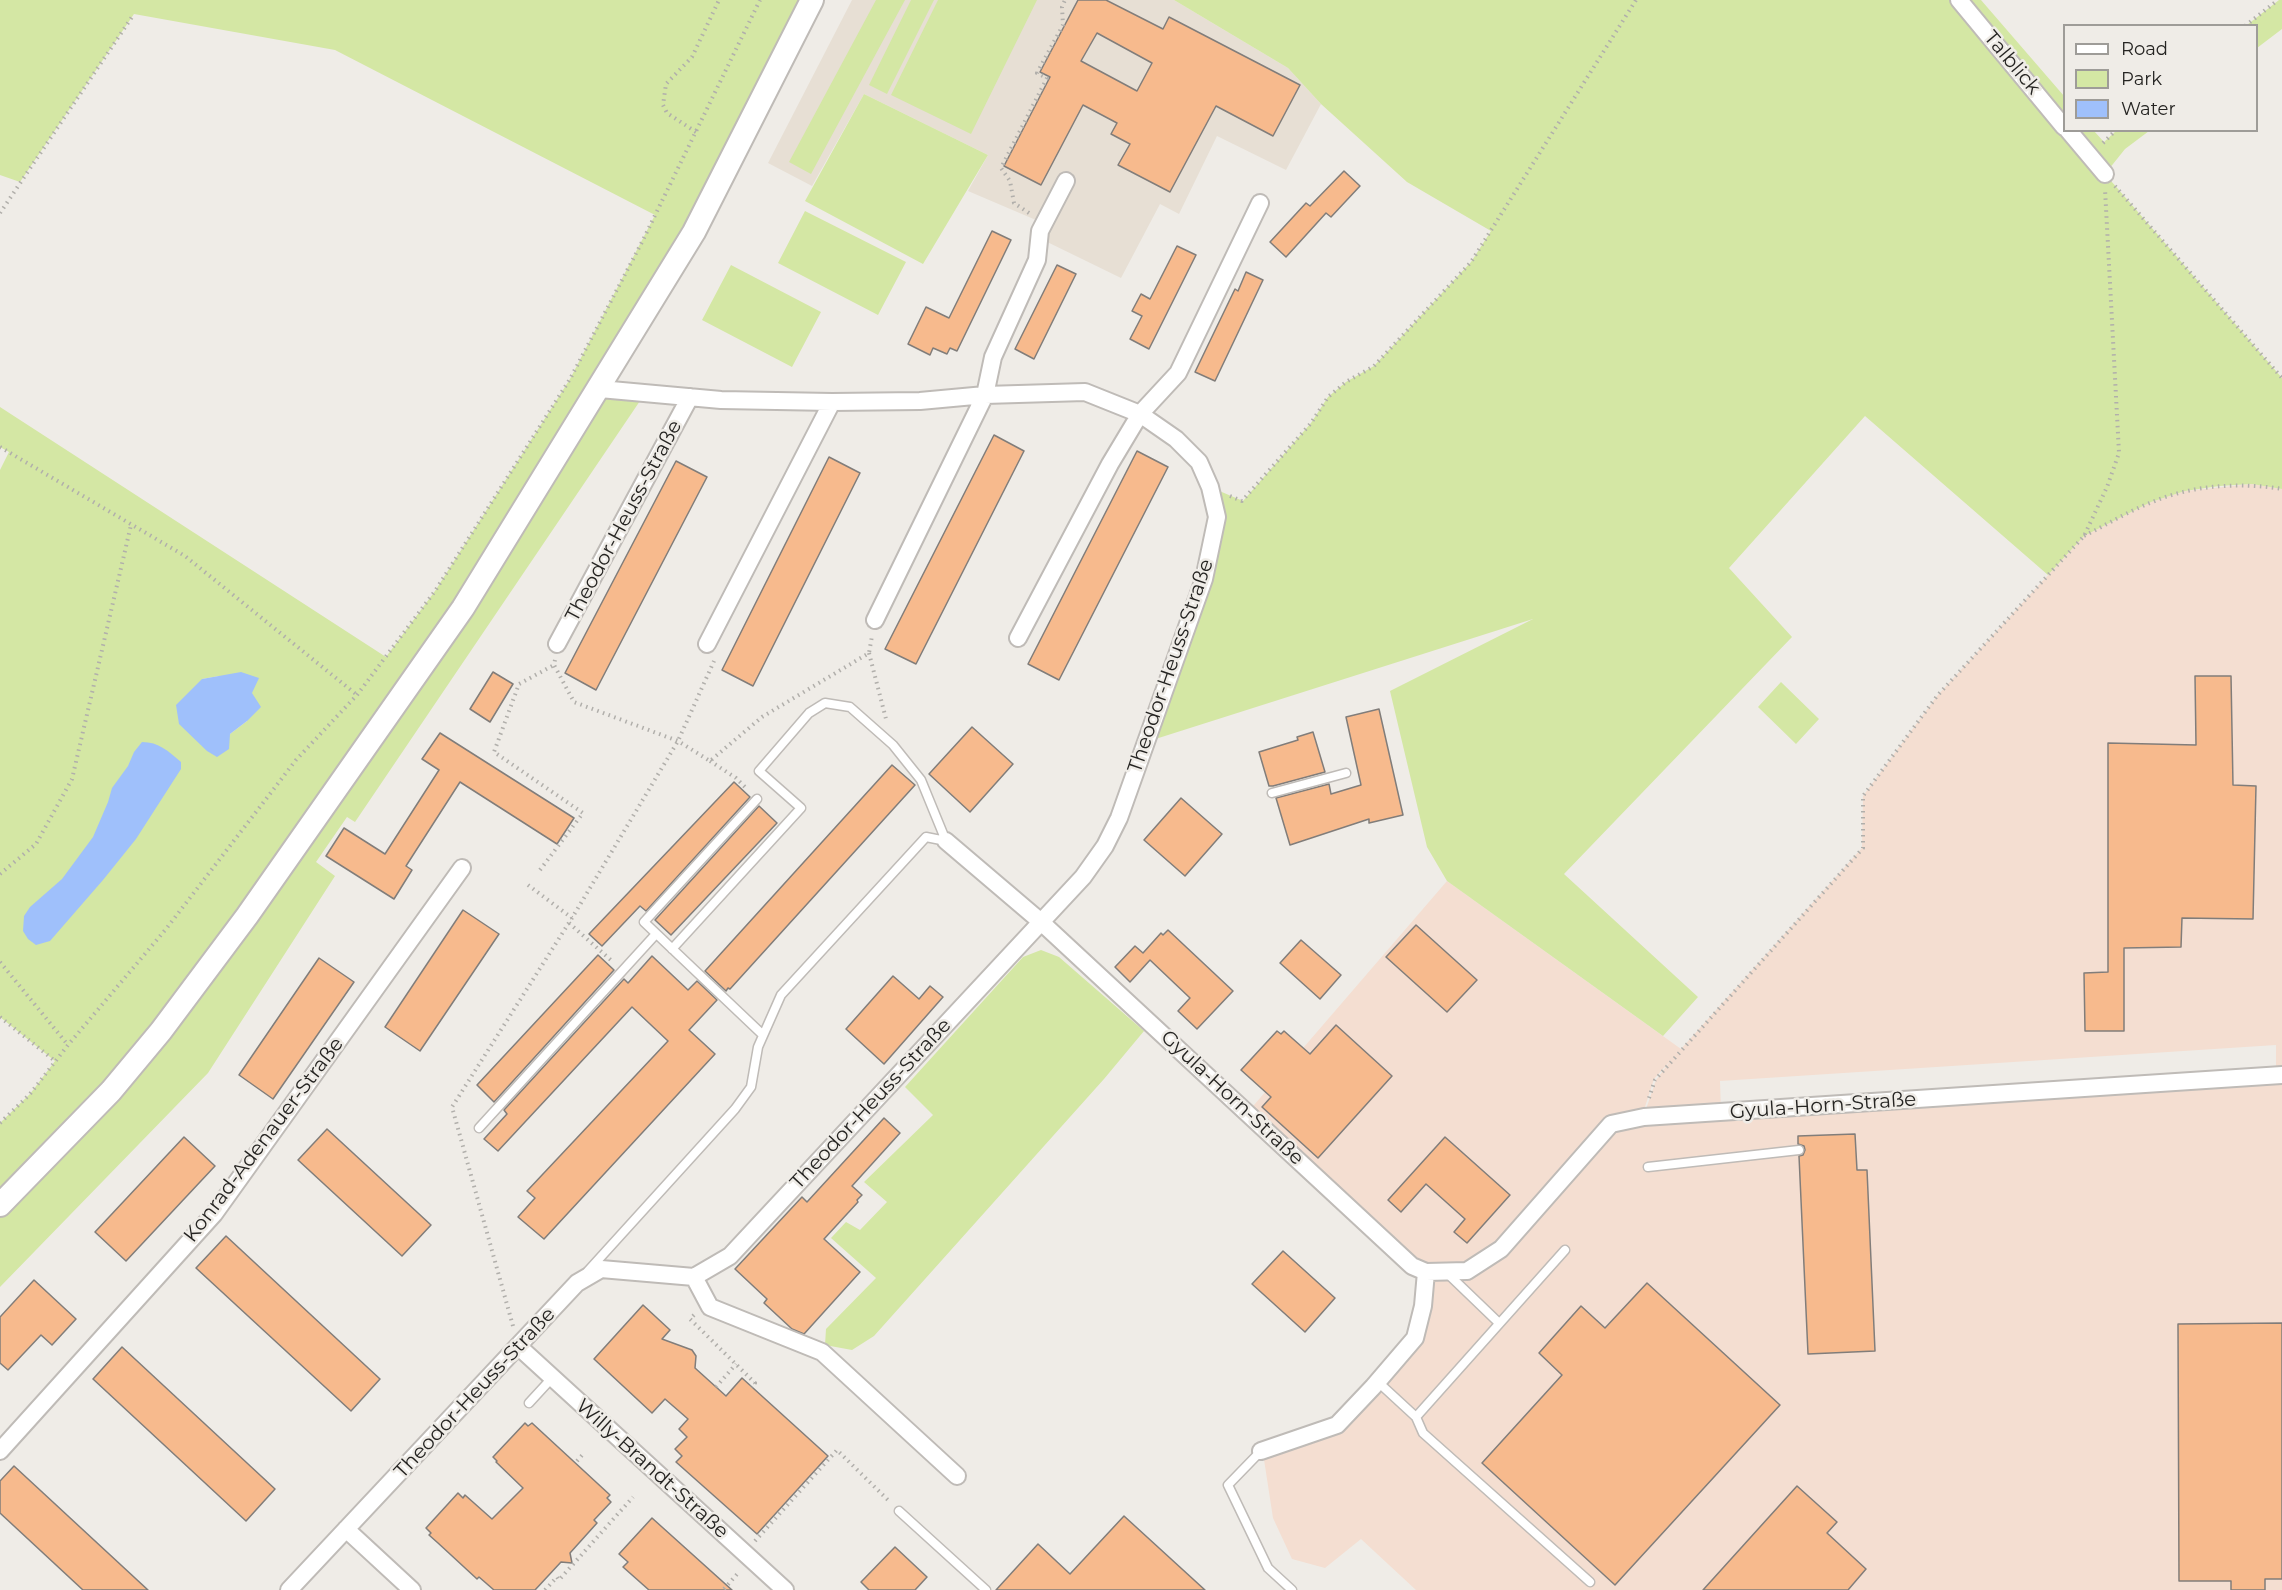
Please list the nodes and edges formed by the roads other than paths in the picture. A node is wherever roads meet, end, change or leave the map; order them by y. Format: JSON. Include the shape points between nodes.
{"nodes":[{"id":1,"x":812,"y":0,"type":"edge"},
{"id":2,"x":1959,"y":0,"type":"edge"},
{"id":3,"x":2063,"y":126,"type":"edge"},
{"id":4,"x":2070,"y":132,"type":"edge"},
{"id":5,"x":2105,"y":174,"type":"road end"},
{"id":6,"x":1066,"y":181,"type":"dead end"},
{"id":7,"x":1260,"y":203,"type":"dead end"},
{"id":8,"x":600,"y":389,"type":"junction"},
{"id":9,"x":985,"y":395,"type":"junction"},
{"id":10,"x":690,"y":397,"type":"junction"},
{"id":11,"x":832,"y":402,"type":"junction"},
{"id":12,"x":1140,"y":414,"type":"junction"},
{"id":13,"x":875,"y":620,"type":"road end"},
{"id":14,"x":1018,"y":638,"type":"dead end"},
{"id":15,"x":708,"y":642,"type":"road end"},
{"id":16,"x":557,"y":644,"type":"road end"},
{"id":17,"x":1346,"y":773,"type":"dead end"},
{"id":18,"x":1272,"y":793,"type":"dead end"},
{"id":19,"x":757,"y":799,"type":"road end"},
{"id":20,"x":946,"y":841,"type":"junction"},
{"id":21,"x":462,"y":868,"type":"dead end"},
{"id":22,"x":1040,"y":921,"type":"junction"},
{"id":23,"x":656,"y":934,"type":"junction"},
{"id":24,"x":672,"y":949,"type":"junction"},
{"id":25,"x":763,"y":1035,"type":"junction"},
{"id":26,"x":2282,"y":1075,"type":"edge"},
{"id":27,"x":479,"y":1128,"type":"dead end"},
{"id":28,"x":1799,"y":1150,"type":"dead end"},
{"id":29,"x":1648,"y":1167,"type":"dead end"},
{"id":30,"x":0,"y":1204,"type":"edge"},
{"id":31,"x":1565,"y":1250,"type":"dead end"},
{"id":32,"x":1426,"y":1272,"type":"junction"},
{"id":33,"x":1446,"y":1273,"type":"junction"},
{"id":34,"x":694,"y":1277,"type":"junction"},
{"id":35,"x":577,"y":1283,"type":"junction"},
{"id":36,"x":1499,"y":1323,"type":"junction"},
{"id":37,"x":519,"y":1347,"type":"junction"},
{"id":38,"x":552,"y":1378,"type":"junction"},
{"id":39,"x":1378,"y":1382,"type":"junction"},
{"id":40,"x":529,"y":1402,"type":"dead end"},
{"id":41,"x":1416,"y":1417,"type":"junction"},
{"id":42,"x":0,"y":1451,"type":"edge"},
{"id":43,"x":1261,"y":1451,"type":"joint"},
{"id":44,"x":957,"y":1476,"type":"dead end"},
{"id":45,"x":899,"y":1511,"type":"road end"},
{"id":46,"x":346,"y":1529,"type":"junction"},
{"id":47,"x":1590,"y":1582,"type":"dead end"},
{"id":48,"x":289,"y":1590,"type":"edge"},
{"id":49,"x":412,"y":1590,"type":"edge"},
{"id":50,"x":785,"y":1590,"type":"edge"},
{"id":51,"x":986,"y":1590,"type":"edge"},
{"id":52,"x":1292,"y":1590,"type":"edge"}],
"edges":[{"from":1,"to":8,"type":"main road","via":[[694,232]]},
{"from":2,"to":3,"type":"street","name":"Talblick"},
{"from":4,"to":5,"type":"street"},
{"from":6,"to":9,"type":"street","via":[[1040,231],[1037,260],[993,357]]},
{"from":7,"to":12,"type":"street","via":[[1178,373]]},
{"from":8,"to":10,"type":"street","name":"Theodor-Heuss-Straße"},
{"from":8,"to":30,"type":"main road","via":[[463,608],[247,916],[111,1091]]},
{"from":9,"to":11,"type":"street","name":"Theodor-Heuss-Straße","via":[[920,401]]},
{"from":9,"to":12,"type":"street","name":"Theodor-Heuss-Straße","via":[[1085,392]]},
{"from":9,"to":13,"type":"street"},
{"from":10,"to":11,"type":"street","name":"Theodor-Heuss-Straße"},
{"from":10,"to":16,"type":"street","name":"Theodor-Heuss-Straße"},
{"from":11,"to":15,"type":"street"},
{"from":12,"to":14,"type":"street"},
{"from":12,"to":22,"type":"street","name":"Theodor-Heuss-Straße","via":[[1176,439],[1199,462],[1217,517],[1204,579],[1119,818],[1083,877]]},
{"from":17,"to":18,"type":"lane"},
{"from":19,"to":23,"type":"lane","via":[[644,922]]},
{"from":20,"to":22,"type":"street"},
{"from":20,"to":24,"type":"lane","via":[[921,780],[893,745],[850,707],[825,703],[809,713],[759,771],[801,808]]},
{"from":20,"to":25,"type":"lane","via":[[927,837],[781,995]]},
{"from":21,"to":42,"type":"street","name":"Konrad-Adenauer-Straße","via":[[214,1214]]},
{"from":22,"to":32,"type":"street","name":"Gyula-Horn-Straße","via":[[1412,1266]]},
{"from":22,"to":34,"type":"street","name":"Theodor-Heuss-Straße","via":[[730,1256]]},
{"from":23,"to":24,"type":"lane"},
{"from":23,"to":27,"type":"lane"},
{"from":24,"to":25,"type":"lane"},
{"from":25,"to":35,"type":"lane","via":[[751,1087],[735,1109]]},
{"from":26,"to":33,"type":"street","name":"Gyula-Horn-Straße","via":[[1644,1117],[1611,1124],[1501,1250],[1467,1271]]},
{"from":28,"to":29,"type":"lane"},
{"from":31,"to":36,"type":"lane"},
{"from":32,"to":33,"type":"street","name":"Gyula-Horn-Straße"},
{"from":32,"to":39,"type":"street","via":[[1415,1338]]},
{"from":33,"to":36,"type":"lane"},
{"from":34,"to":35,"type":"street","name":"Theodor-Heuss-Straße","via":[[601,1269]]},
{"from":34,"to":44,"type":"street","via":[[710,1307],[822,1352]]},
{"from":35,"to":37,"type":"street","name":"Theodor-Heuss-Straße"},
{"from":36,"to":41,"type":"lane"},
{"from":37,"to":38,"type":"street","name":"Willy-Brandt-Straße"},
{"from":37,"to":46,"type":"street","name":"Theodor-Heuss-Straße"},
{"from":38,"to":40,"type":"lane"},
{"from":38,"to":50,"type":"street","name":"Willy-Brandt-Straße"},
{"from":39,"to":41,"type":"lane"},
{"from":39,"to":43,"type":"street","via":[[1337,1425]]},
{"from":41,"to":47,"type":"lane","via":[[1423,1433]]},
{"from":43,"to":52,"type":"lane","via":[[1228,1485],[1268,1568]]},
{"from":45,"to":51,"type":"lane"},
{"from":46,"to":48,"type":"street","name":"Theodor-Heuss-Straße"},
{"from":46,"to":49,"type":"street"}]}
